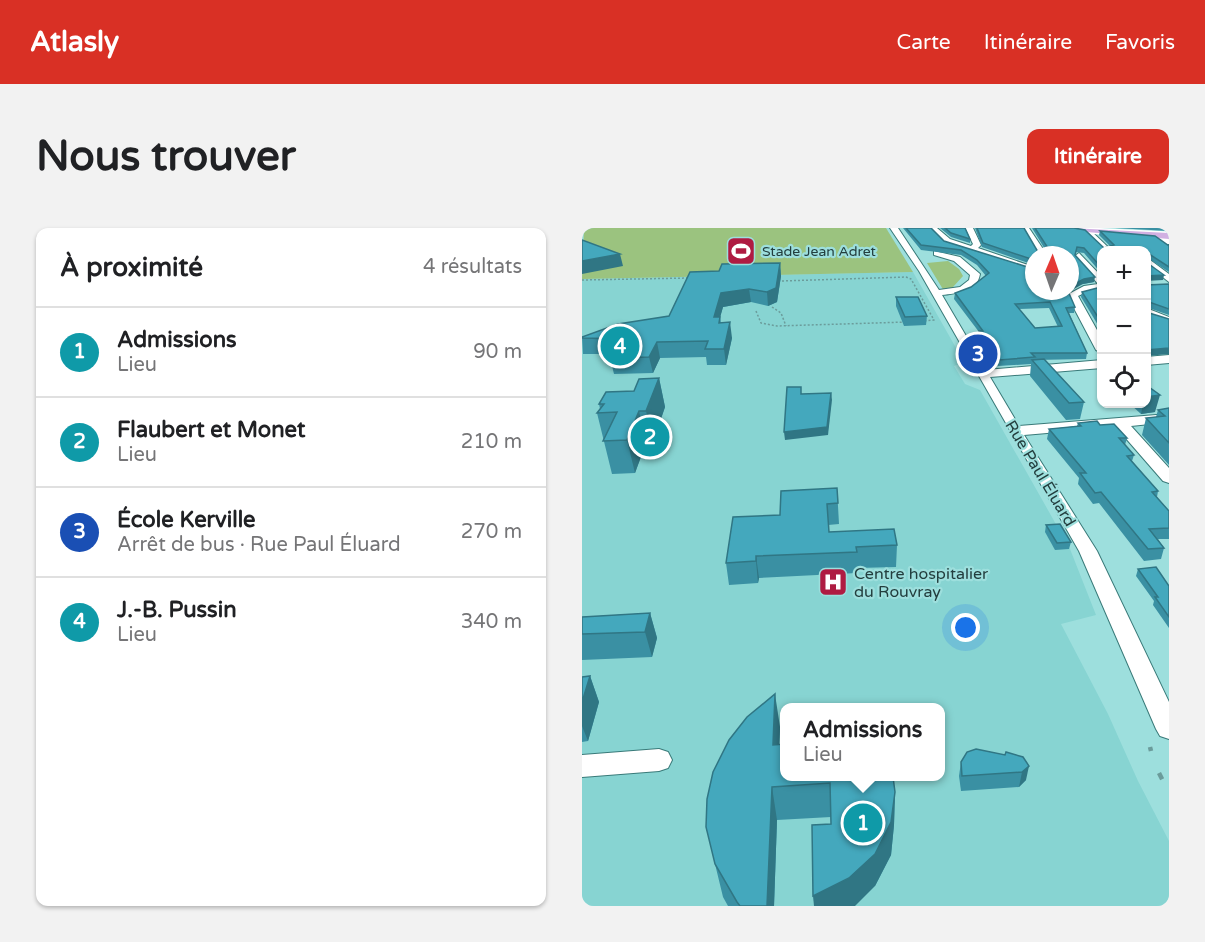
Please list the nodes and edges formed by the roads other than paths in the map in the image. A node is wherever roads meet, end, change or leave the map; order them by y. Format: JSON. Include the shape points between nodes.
{"nodes":[{"id":1,"x":894,"y":228,"type":"edge"},
{"id":2,"x":933,"y":228,"type":"edge"},
{"id":3,"x":969,"y":228,"type":"edge"},
{"id":4,"x":1025,"y":228,"type":"edge"},
{"id":5,"x":1079,"y":228,"type":"edge"},
{"id":6,"x":947,"y":241,"type":"junction"},
{"id":7,"x":1165,"y":241,"type":"edge"},
{"id":8,"x":1037,"y":246,"type":"edge"},
{"id":9,"x":1102,"y":246,"type":"edge"},
{"id":10,"x":972,"y":249,"type":"junction"},
{"id":11,"x":1079,"y":256,"type":"edge"},
{"id":12,"x":1090,"y":256,"type":"edge"},
{"id":13,"x":1158,"y":256,"type":"edge"},
{"id":14,"x":1151,"y":257,"type":"edge"},
{"id":15,"x":927,"y":258,"type":"junction"},
{"id":16,"x":1079,"y":260,"type":"edge"},
{"id":17,"x":1151,"y":263,"type":"edge"},
{"id":18,"x":1025,"y":267,"type":"edge"},
{"id":19,"x":1097,"y":276,"type":"edge"},
{"id":20,"x":1165,"y":276,"type":"edge"},
{"id":21,"x":1158,"y":285,"type":"edge"},
{"id":22,"x":1169,"y":285,"type":"edge"},
{"id":23,"x":1079,"y":286,"type":"edge"},
{"id":24,"x":1097,"y":287,"type":"edge"},
{"id":25,"x":1087,"y":288,"type":"junction"},
{"id":26,"x":1097,"y":292,"type":"edge"},
{"id":27,"x":935,"y":293,"type":"junction"},
{"id":28,"x":1151,"y":313,"type":"edge"},
{"id":29,"x":1169,"y":321,"type":"edge"},
{"id":30,"x":1097,"y":342,"type":"edge"},
{"id":31,"x":1169,"y":359,"type":"edge"},
{"id":32,"x":1151,"y":361,"type":"edge"},
{"id":33,"x":1097,"y":364,"type":"edge"},
{"id":34,"x":1046,"y":369,"type":"junction"},
{"id":35,"x":982,"y":374,"type":"junction"},
{"id":36,"x":1060,"y":385,"type":"edge"},
{"id":37,"x":1154,"y":401,"type":"edge"},
{"id":38,"x":1082,"y":408,"type":"edge"},
{"id":39,"x":1169,"y":416,"type":"edge"},
{"id":40,"x":1120,"y":422,"type":"junction"},
{"id":41,"x":1096,"y":424,"type":"junction"},
{"id":42,"x":1015,"y":431,"type":"junction"},
{"id":43,"x":1169,"y":478,"type":"edge"},
{"id":44,"x":1169,"y":729,"type":"edge"},
{"id":45,"x":659,"y":760,"type":"dead end"},
{"id":46,"x":582,"y":766,"type":"edge"}],
"edges":[{"from":1,"to":15,"type":"street","name":"Rue Paul Éluard"},
{"from":2,"to":6,"type":"street"},
{"from":3,"to":10,"type":"street","via":[[977,245]]},
{"from":4,"to":8,"type":"street"},
{"from":5,"to":7,"type":"main road"},
{"from":5,"to":9,"type":"street"},
{"from":6,"to":10,"type":"street"},
{"from":6,"to":15,"type":"street"},
{"from":10,"to":18,"type":"street"},
{"from":11,"to":12,"type":"street"},
{"from":13,"to":14,"type":"street"},
{"from":15,"to":27,"type":"street","name":"Rue Paul Éluard"},
{"from":15,"to":27,"type":"street","via":[[966,264],[975,274],[974,281],[963,290]]},
{"from":16,"to":19,"type":"street"},
{"from":17,"to":20,"type":"street"},
{"from":21,"to":22,"type":"street"},
{"from":23,"to":25,"type":"street"},
{"from":24,"to":25,"type":"street"},
{"from":25,"to":26,"type":"street"},
{"from":25,"to":30,"type":"street","via":[[1072,295]]},
{"from":27,"to":35,"type":"street","name":"Rue Paul Éluard"},
{"from":28,"to":29,"type":"street"},
{"from":31,"to":32,"type":"street"},
{"from":33,"to":34,"type":"street"},
{"from":34,"to":35,"type":"street"},
{"from":34,"to":36,"type":"street"},
{"from":35,"to":42,"type":"street","name":"Rue Paul Éluard"},
{"from":37,"to":39,"type":"street"},
{"from":38,"to":41,"type":"street"},
{"from":39,"to":40,"type":"street"},
{"from":40,"to":41,"type":"street"},
{"from":40,"to":43,"type":"street"},
{"from":41,"to":42,"type":"street"},
{"from":42,"to":44,"type":"street","name":"Rue Paul Éluard","via":[[1097,569]]},
{"from":45,"to":46,"type":"street"}]}
